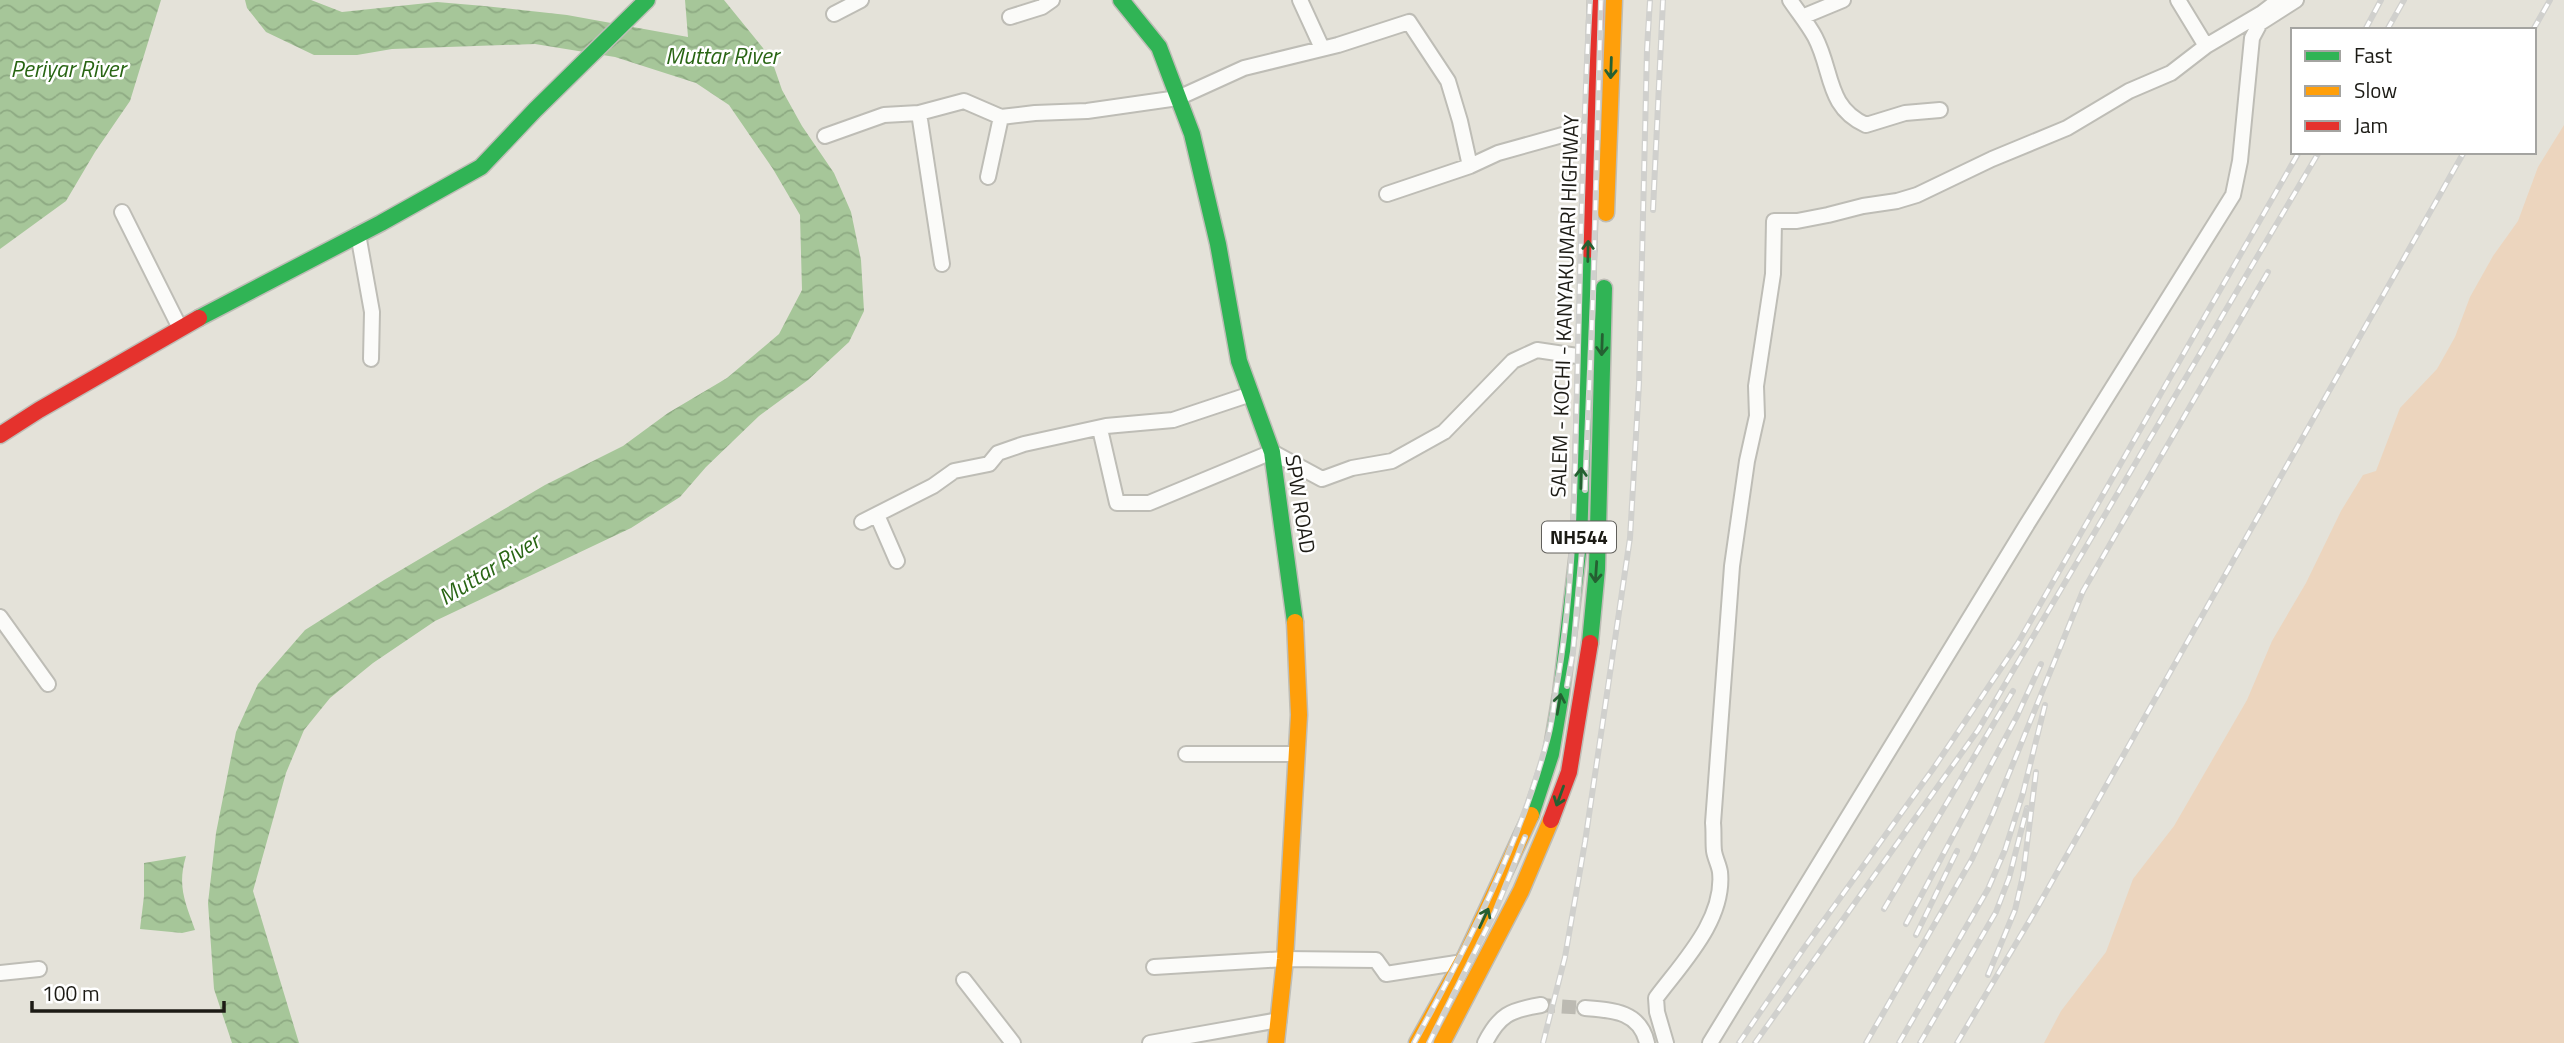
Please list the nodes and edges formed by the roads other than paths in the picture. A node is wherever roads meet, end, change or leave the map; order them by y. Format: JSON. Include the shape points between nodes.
{"nodes":[{"id":1,"x":647,"y":0,"type":"edge"},
{"id":2,"x":861,"y":0,"type":"edge"},
{"id":3,"x":1052,"y":0,"type":"edge"},
{"id":4,"x":1121,"y":0,"type":"edge"},
{"id":5,"x":1300,"y":0,"type":"edge"},
{"id":6,"x":1595,"y":0,"type":"edge"},
{"id":7,"x":1614,"y":0,"type":"edge"},
{"id":8,"x":1790,"y":0,"type":"edge"},
{"id":9,"x":1843,"y":0,"type":"edge"},
{"id":10,"x":2178,"y":0,"type":"edge"},
{"id":11,"x":2279,"y":0,"type":"edge"},
{"id":12,"x":2296,"y":0,"type":"edge"},
{"id":13,"x":834,"y":14,"type":"dead end"},
{"id":14,"x":1010,"y":17,"type":"dead end"},
{"id":15,"x":1801,"y":17,"type":"junction"},
{"id":16,"x":2206,"y":46,"type":"junction"},
{"id":17,"x":1322,"y":48,"type":"junction"},
{"id":18,"x":1178,"y":98,"type":"junction"},
{"id":19,"x":1940,"y":110,"type":"dead end"},
{"id":20,"x":919,"y":113,"type":"junction"},
{"id":21,"x":1001,"y":117,"type":"junction"},
{"id":22,"x":1591,"y":127,"type":"junction"},
{"id":23,"x":825,"y":136,"type":"dead end"},
{"id":24,"x":1469,"y":166,"type":"junction"},
{"id":25,"x":988,"y":177,"type":"dead end"},
{"id":26,"x":1387,"y":194,"type":"dead end"},
{"id":27,"x":122,"y":212,"type":"dead end"},
{"id":28,"x":1605,"y":225,"type":"dead end"},
{"id":29,"x":358,"y":234,"type":"junction"},
{"id":30,"x":942,"y":264,"type":"dead end"},
{"id":31,"x":1604,"y":265,"type":"dead end"},
{"id":32,"x":180,"y":328,"type":"junction"},
{"id":33,"x":1584,"y":357,"type":"junction"},
{"id":34,"x":371,"y":359,"type":"dead end"},
{"id":35,"x":1251,"y":394,"type":"junction"},
{"id":36,"x":1100,"y":429,"type":"junction"},
{"id":37,"x":0,"y":435,"type":"edge"},
{"id":38,"x":1272,"y":452,"type":"junction"},
{"id":39,"x":877,"y":515,"type":"junction"},
{"id":40,"x":862,"y":522,"type":"dead end"},
{"id":41,"x":897,"y":562,"type":"dead end"},
{"id":42,"x":0,"y":617,"type":"edge"},
{"id":43,"x":48,"y":684,"type":"dead end"},
{"id":44,"x":1186,"y":754,"type":"dead end"},
{"id":45,"x":1297,"y":754,"type":"junction"},
{"id":46,"x":1285,"y":959,"type":"junction"},
{"id":47,"x":1463,"y":962,"type":"junction"},
{"id":48,"x":1154,"y":967,"type":"dead end"},
{"id":49,"x":39,"y":969,"type":"dead end"},
{"id":50,"x":0,"y":973,"type":"edge"},
{"id":51,"x":964,"y":980,"type":"dead end"},
{"id":52,"x":1541,"y":1005,"type":"tunnel mouth"},
{"id":53,"x":1585,"y":1008,"type":"tunnel mouth"},
{"id":54,"x":1279,"y":1020,"type":"junction"},
{"id":55,"x":1013,"y":1043,"type":"edge"},
{"id":56,"x":1150,"y":1043,"type":"edge"},
{"id":57,"x":1276,"y":1043,"type":"edge"},
{"id":58,"x":1417,"y":1043,"type":"edge"},
{"id":59,"x":1442,"y":1043,"type":"edge"},
{"id":60,"x":1485,"y":1043,"type":"edge"},
{"id":61,"x":1647,"y":1043,"type":"edge"},
{"id":62,"x":1666,"y":1043,"type":"edge"},
{"id":63,"x":1710,"y":1043,"type":"edge"}],
"edges":[{"from":1,"to":29,"type":"main road","via":[[481,167]]},
{"from":2,"to":13,"type":"street"},
{"from":3,"to":14,"type":"street"},
{"from":4,"to":18,"type":"main road","name":"SPW ROAD","via":[[1159,47]]},
{"from":5,"to":17,"type":"street"},
{"from":6,"to":22,"type":"main road","name":"SALEM - KOCHI - KANYAKUMARI HIGHWAY","number":"NH544"},
{"from":7,"to":28,"type":"main road","name":"SALEM - KOCHI - KANYAKUMARI HIGHWAY","one_way":true},
{"from":8,"to":15,"type":"street"},
{"from":9,"to":15,"type":"street"},
{"from":10,"to":16,"type":"street"},
{"from":11,"to":16,"type":"street"},
{"from":12,"to":63,"type":"street","via":[[2260,23],[2252,38],[2233,195]]},
{"from":15,"to":19,"type":"street","via":[[1815,37],[1841,108],[1852,119],[1866,125],[1905,113]]},
{"from":16,"to":62,"type":"street","via":[[2171,73],[2129,91],[2067,128],[1917,195],[1828,215],[1774,221],[1773,274],[1756,386],[1757,416],[1732,566],[1713,823],[1720,873],[1718,896],[1708,924],[1656,998]]},
{"from":17,"to":18,"type":"street","via":[[1244,68]]},
{"from":17,"to":24,"type":"street","via":[[1409,22],[1448,81]]},
{"from":18,"to":21,"type":"street"},
{"from":18,"to":35,"type":"main road","name":"SPW ROAD","via":[[1192,134],[1239,361]]},
{"from":20,"to":21,"type":"street","via":[[964,101]]},
{"from":20,"to":23,"type":"street","via":[[884,115]]},
{"from":20,"to":30,"type":"street"},
{"from":21,"to":25,"type":"street"},
{"from":22,"to":24,"type":"street","via":[[1498,153]]},
{"from":33,"to":22,"type":"main road","name":"SALEM - KOCHI - KANYAKUMARI HIGHWAY","number":"NH544","one_way":true},
{"from":24,"to":26,"type":"street"},
{"from":27,"to":32,"type":"street"},
{"from":29,"to":32,"type":"main road"},
{"from":29,"to":34,"type":"street","via":[[372,313]]},
{"from":31,"to":59,"type":"main road","name":"SALEM - KOCHI - KANYAKUMARI HIGHWAY","number":"NH544","one_way":true,"via":[[1597,569],[1589,655],[1569,772],[1521,891]]},
{"from":32,"to":37,"type":"main road"},
{"from":33,"to":38,"type":"street","via":[[1537,350],[1513,361],[1444,432],[1392,461],[1322,479]]},
{"from":47,"to":33,"type":"main road","name":"SALEM - KOCHI - KANYAKUMARI HIGHWAY","number":"NH544","one_way":true,"via":[[1533,810],[1551,754],[1579,544]]},
{"from":35,"to":36,"type":"street","via":[[1173,420]]},
{"from":35,"to":38,"type":"main road","name":"SPW ROAD"},
{"from":36,"to":38,"type":"street","via":[[1117,503],[1149,503]]},
{"from":36,"to":39,"type":"street","via":[[998,453],[989,464],[954,471]]},
{"from":38,"to":45,"type":"main road","name":"SPW ROAD","via":[[1295,612]]},
{"from":39,"to":40,"type":"street"},
{"from":39,"to":41,"type":"street"},
{"from":42,"to":43,"type":"street"},
{"from":44,"to":45,"type":"street"},
{"from":45,"to":46,"type":"main road","name":"SPW ROAD"},
{"from":46,"to":47,"type":"street","via":[[1376,960],[1386,974]]},
{"from":46,"to":48,"type":"street"},
{"from":46,"to":54,"type":"main road","name":"SPW ROAD"},
{"from":47,"to":58,"type":"main road","name":"SALEM - KOCHI - KANYAKUMARI HIGHWAY","number":"NH544"},
{"from":49,"to":50,"type":"street"},
{"from":51,"to":55,"type":"street"},
{"from":52,"to":60,"type":"street","via":[[1507,1014],[1494,1025]]},
{"from":53,"to":61,"type":"street","via":[[1627,1014]]},
{"from":54,"to":56,"type":"street"},
{"from":54,"to":57,"type":"main road","name":"SPW ROAD"}]}
